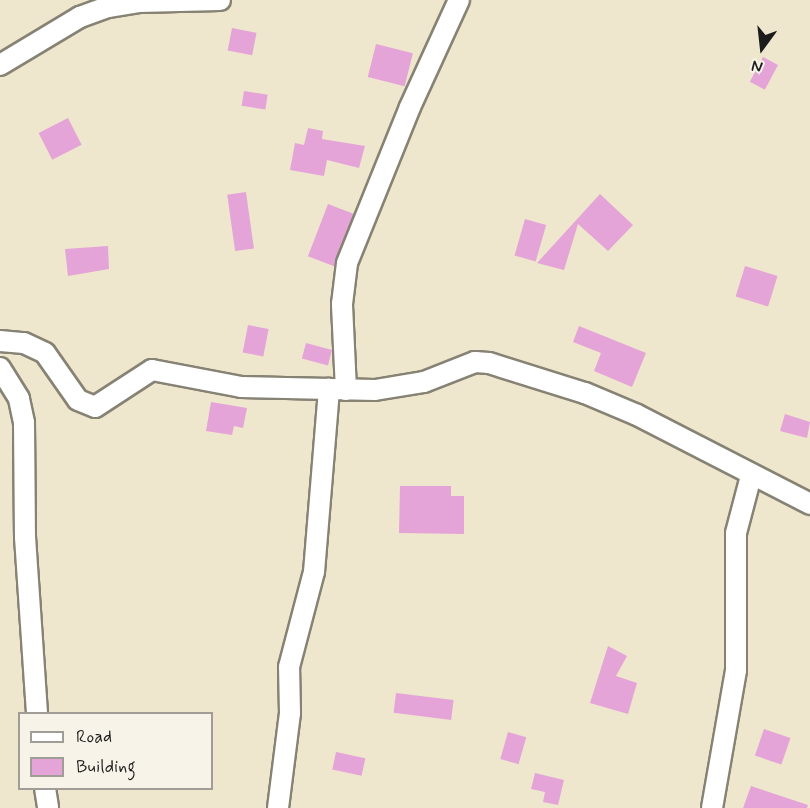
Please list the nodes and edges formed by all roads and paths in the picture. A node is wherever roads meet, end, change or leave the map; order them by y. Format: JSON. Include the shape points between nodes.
{"nodes":[{"id":1,"x":220,"y":0,"type":"edge"},
{"id":2,"x":459,"y":0,"type":"edge"},
{"id":3,"x":109,"y":4,"type":"edge"},
{"id":4,"x":0,"y":65,"type":"edge"},
{"id":5,"x":0,"y":341,"type":"edge"},
{"id":6,"x":0,"y":368,"type":"edge"},
{"id":7,"x":338,"y":390,"type":"junction"},
{"id":8,"x":751,"y":476,"type":"junction"},
{"id":9,"x":810,"y":504,"type":"edge"},
{"id":10,"x":37,"y":712,"type":"edge"},
{"id":11,"x":45,"y":790,"type":"edge"},
{"id":12,"x":48,"y":808,"type":"edge"},
{"id":13,"x":278,"y":808,"type":"edge"},
{"id":14,"x":712,"y":808,"type":"edge"}],
"edges":[{"from":1,"to":3,"type":"street"},
{"from":2,"to":7,"type":"street","via":[[410,107],[347,263]]},
{"from":3,"to":4,"type":"street"},
{"from":5,"to":7,"type":"street","via":[[24,343],[45,353],[78,400],[95,407],[153,369],[241,387]]},
{"from":6,"to":10,"type":"street","via":[[16,393],[24,423],[26,537]]},
{"from":7,"to":8,"type":"street","via":[[405,387],[475,362],[489,363],[585,393],[637,415]]},
{"from":7,"to":13,"type":"street","via":[[314,572],[289,667],[290,713]]},
{"from":8,"to":9,"type":"street"},
{"from":8,"to":14,"type":"street","via":[[736,533],[736,670]]},
{"from":11,"to":12,"type":"street"}]}
